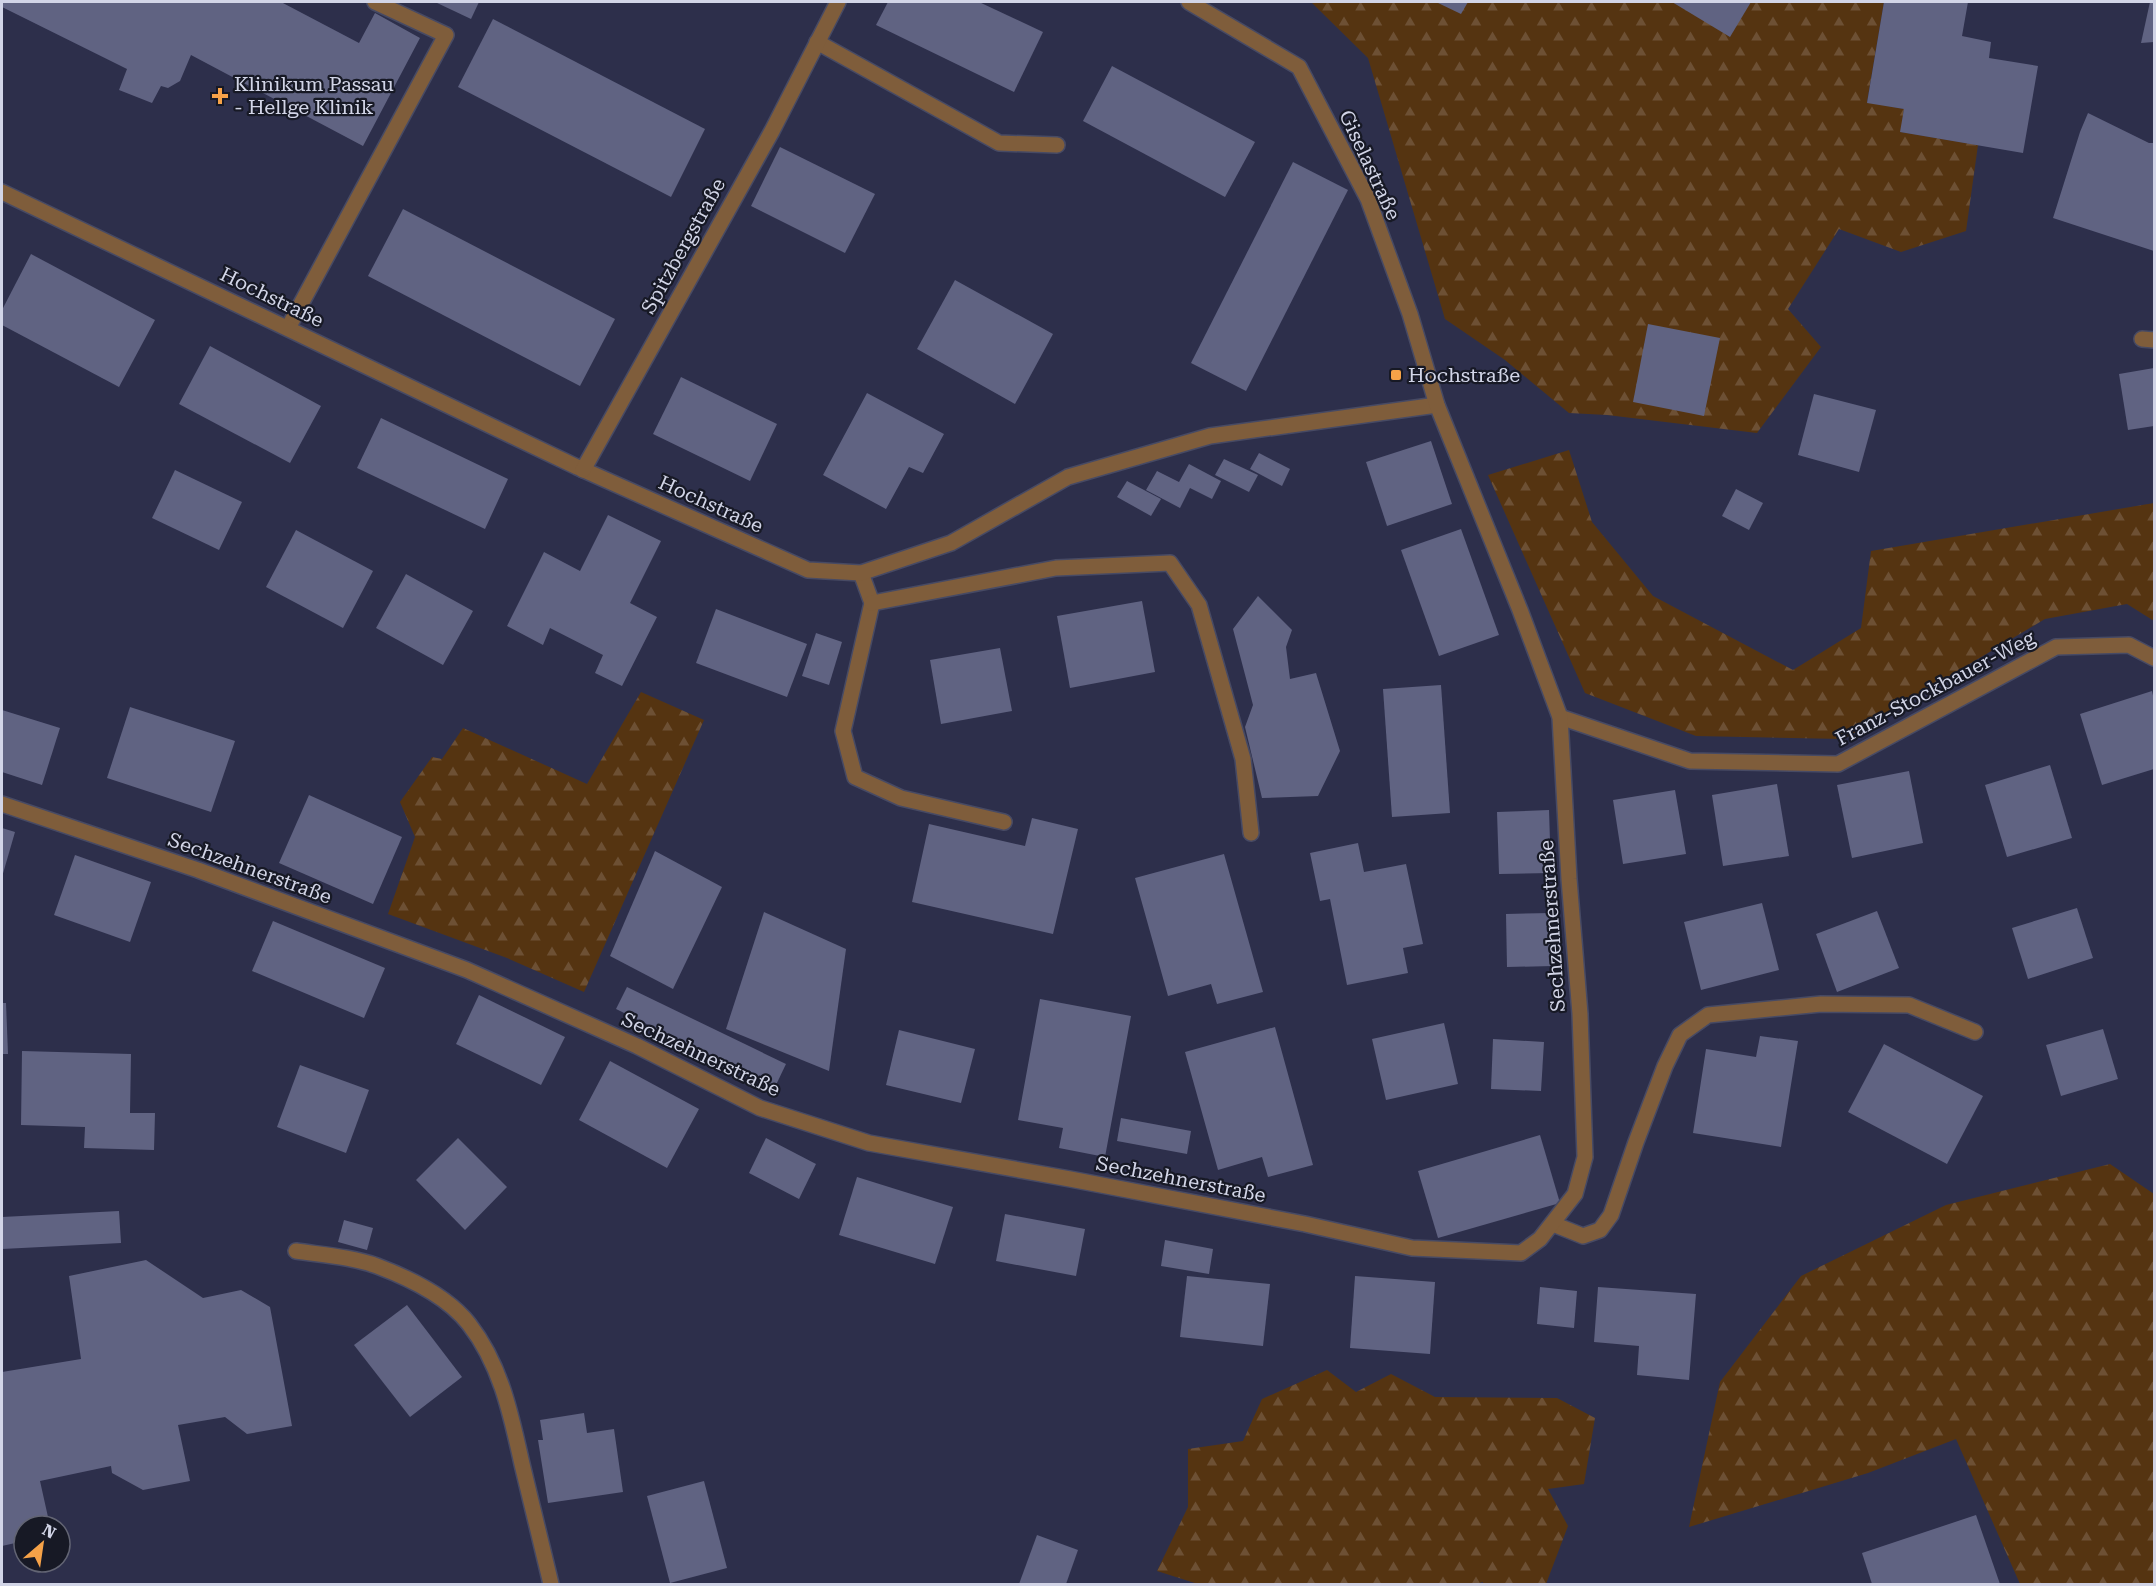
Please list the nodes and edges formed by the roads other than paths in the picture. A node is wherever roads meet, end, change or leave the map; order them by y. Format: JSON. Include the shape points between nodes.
{"nodes":[{"id":1,"x":375,"y":2,"type":"edge"},
{"id":2,"x":838,"y":2,"type":"edge"},
{"id":3,"x":1189,"y":2,"type":"edge"},
{"id":4,"x":818,"y":42,"type":"junction"},
{"id":5,"x":1057,"y":145,"type":"dead end"},
{"id":6,"x":2,"y":192,"type":"edge"},
{"id":7,"x":288,"y":328,"type":"junction"},
{"id":8,"x":1437,"y":405,"type":"junction"},
{"id":9,"x":583,"y":470,"type":"junction"},
{"id":10,"x":861,"y":573,"type":"junction"},
{"id":11,"x":872,"y":603,"type":"junction"},
{"id":12,"x":2154,"y":658,"type":"edge"},
{"id":13,"x":1560,"y":717,"type":"junction"},
{"id":14,"x":2,"y":804,"type":"edge"},
{"id":15,"x":1004,"y":822,"type":"dead end"},
{"id":16,"x":1251,"y":833,"type":"dead end"},
{"id":17,"x":1975,"y":1032,"type":"dead end"},
{"id":18,"x":1553,"y":1224,"type":"junction"},
{"id":19,"x":296,"y":1251,"type":"dead end"},
{"id":20,"x":551,"y":1584,"type":"edge"}],
"edges":[{"from":1,"to":7,"type":"street","via":[[446,35]]},
{"from":2,"to":4,"type":"street","name":"Spitzbergstraße"},
{"from":3,"to":8,"type":"street","name":"Giselastraße","via":[[1299,67],[1368,199],[1410,314]]},
{"from":4,"to":5,"type":"street","via":[[999,143]]},
{"from":4,"to":9,"type":"street","name":"Spitzbergstraße"},
{"from":6,"to":7,"type":"street","name":"Hochstraße"},
{"from":7,"to":9,"type":"street","name":"Hochstraße"},
{"from":8,"to":10,"type":"street","name":"Hochstraße","via":[[1210,436],[1068,477],[951,543]]},
{"from":8,"to":13,"type":"street","name":"Sechzehnerstraße"},
{"from":9,"to":10,"type":"street","name":"Hochstraße","via":[[808,570]]},
{"from":10,"to":11,"type":"street"},
{"from":11,"to":15,"type":"street","via":[[843,731],[855,777],[901,798]]},
{"from":11,"to":16,"type":"street","via":[[1056,568],[1170,563],[1199,604],[1243,759]]},
{"from":12,"to":13,"type":"street","name":"Franz-Stockbauer-Weg","via":[[2129,645],[2056,647],[1838,764],[1690,761]]},
{"from":13,"to":18,"type":"street","name":"Sechzehnerstraße","via":[[1580,1014],[1585,1157],[1575,1194]]},
{"from":14,"to":18,"type":"street","name":"Sechzehnerstraße","via":[[198,870],[467,970],[637,1046],[760,1108],[869,1143],[1305,1224],[1412,1248],[1521,1253]]},
{"from":17,"to":18,"type":"street","via":[[1910,1005],[1821,1004],[1708,1015],[1680,1035],[1611,1215],[1600,1230],[1582,1236]]},
{"from":19,"to":20,"type":"street","via":[[376,1266],[439,1298],[469,1324],[490,1357],[506,1396]]}]}
